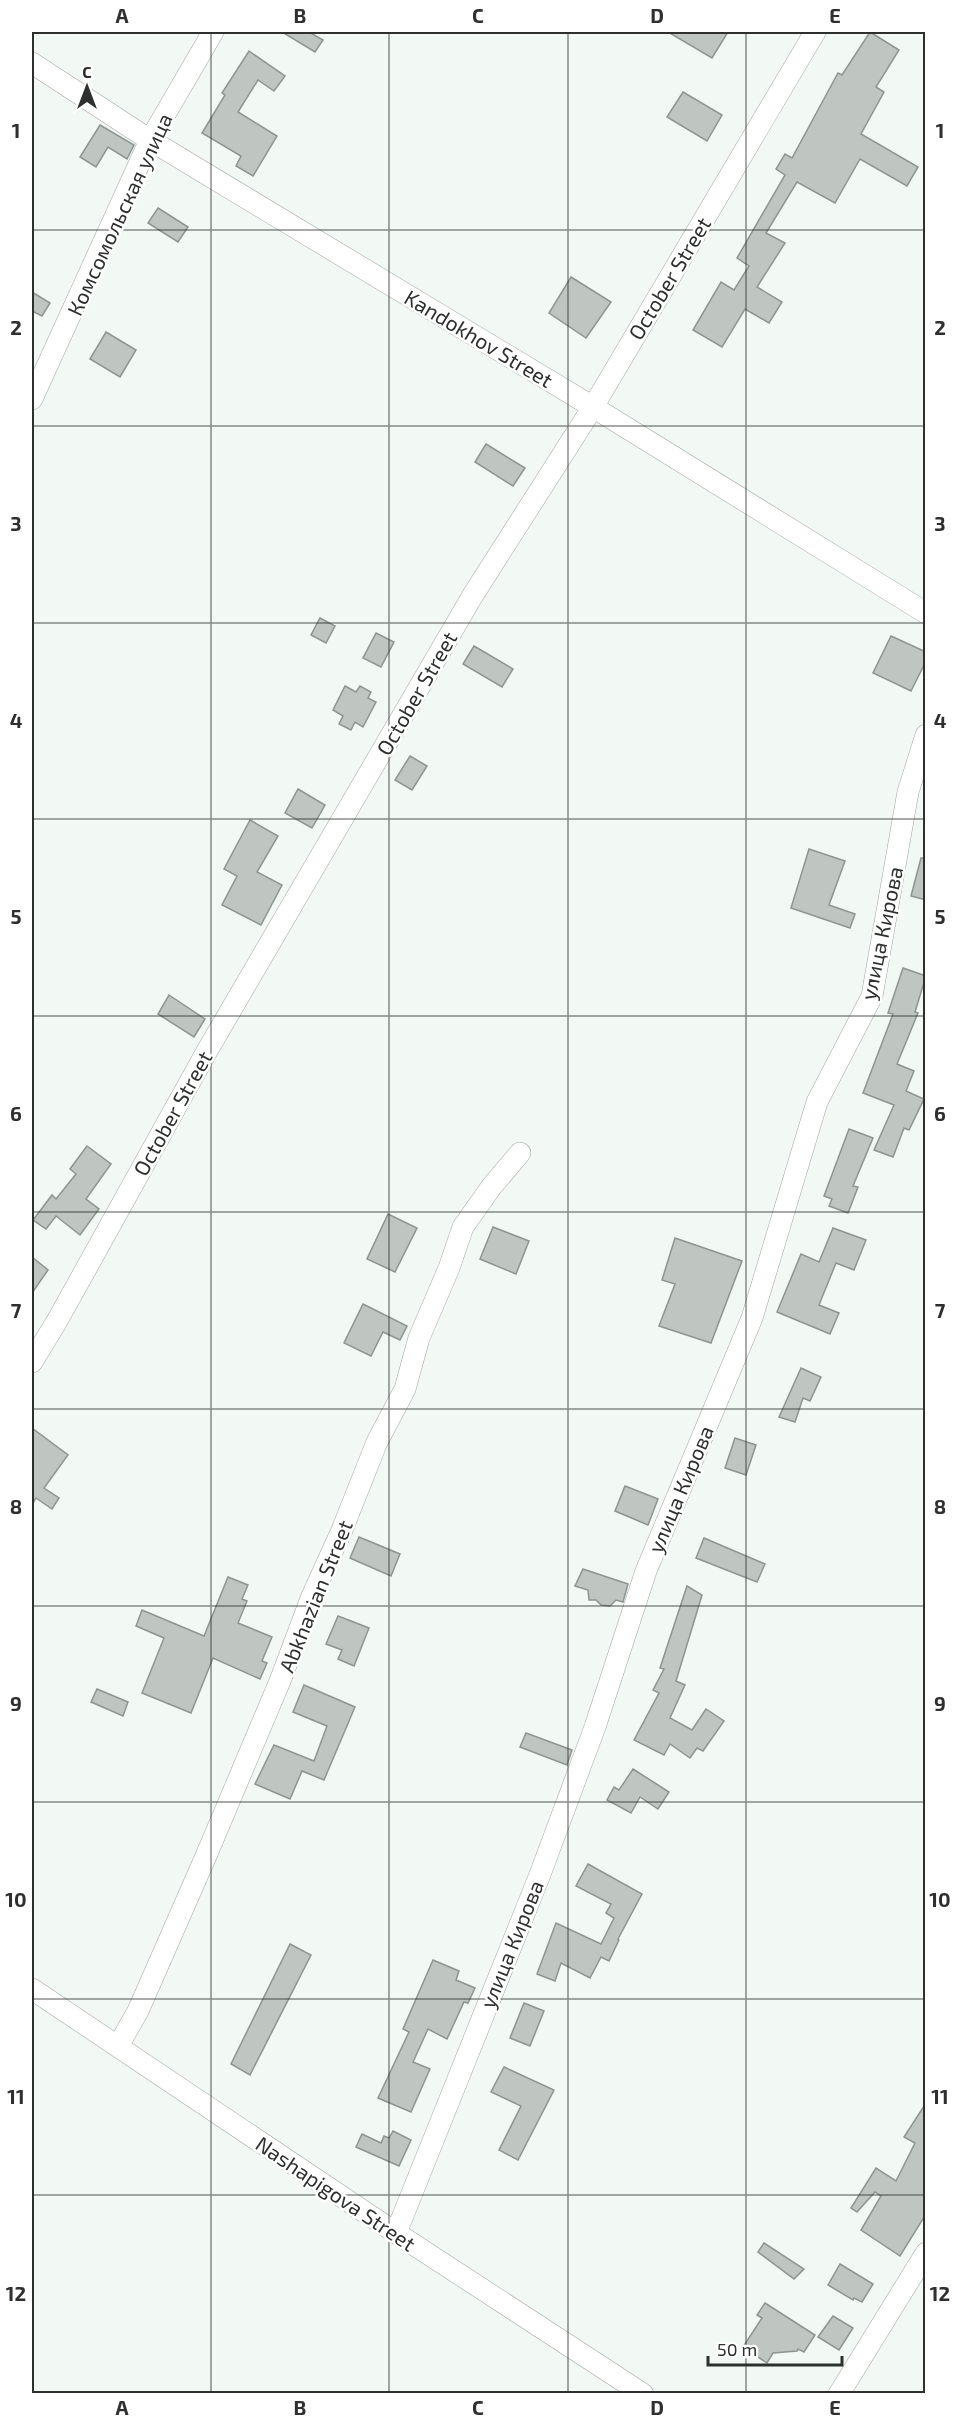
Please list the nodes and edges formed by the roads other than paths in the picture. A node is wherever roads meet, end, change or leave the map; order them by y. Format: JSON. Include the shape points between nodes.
{"nodes":[{"id":1,"x":213,"y":32,"type":"edge"},
{"id":2,"x":815,"y":32,"type":"edge"},
{"id":3,"x":32,"y":63,"type":"edge"},
{"id":4,"x":150,"y":140,"type":"junction"},
{"id":5,"x":32,"y":399,"type":"edge"},
{"id":6,"x":593,"y":406,"type":"junction"},
{"id":7,"x":926,"y":613,"type":"edge"},
{"id":8,"x":926,"y":735,"type":"edge"},
{"id":9,"x":520,"y":1153,"type":"dead end"},
{"id":10,"x":32,"y":1362,"type":"edge"},
{"id":11,"x":32,"y":1989,"type":"edge"},
{"id":12,"x":118,"y":2046,"type":"junction"},
{"id":13,"x":396,"y":2233,"type":"junction"},
{"id":14,"x":926,"y":2253,"type":"edge"},
{"id":15,"x":643,"y":2394,"type":"edge"},
{"id":16,"x":839,"y":2394,"type":"edge"}],
"edges":[{"from":1,"to":4,"type":"street","name":"Комсомольская улица"},
{"from":2,"to":6,"type":"street","name":"October Street"},
{"from":3,"to":4,"type":"street","name":"Kandokhov Street"},
{"from":4,"to":5,"type":"street","name":"Комсомольская улица"},
{"from":4,"to":6,"type":"street","name":"Kandokhov Street"},
{"from":6,"to":7,"type":"street","name":"Kandokhov Street"},
{"from":6,"to":10,"type":"street","name":"October Street","via":[[473,595],[207,1051]]},
{"from":8,"to":13,"type":"street","name":"улица Кирова","via":[[908,792],[872,996],[817,1102],[752,1318],[646,1571],[575,1781]]},
{"from":9,"to":12,"type":"street","name":"Abkhazian Street","via":[[463,1227],[419,1338],[405,1389],[377,1442],[206,1856],[138,2011]]},
{"from":11,"to":12,"type":"street","name":"Nashapigova Street"},
{"from":12,"to":13,"type":"street","name":"Nashapigova Street"},
{"from":13,"to":15,"type":"street","name":"Nashapigova Street"},
{"from":14,"to":16,"type":"street"}]}
